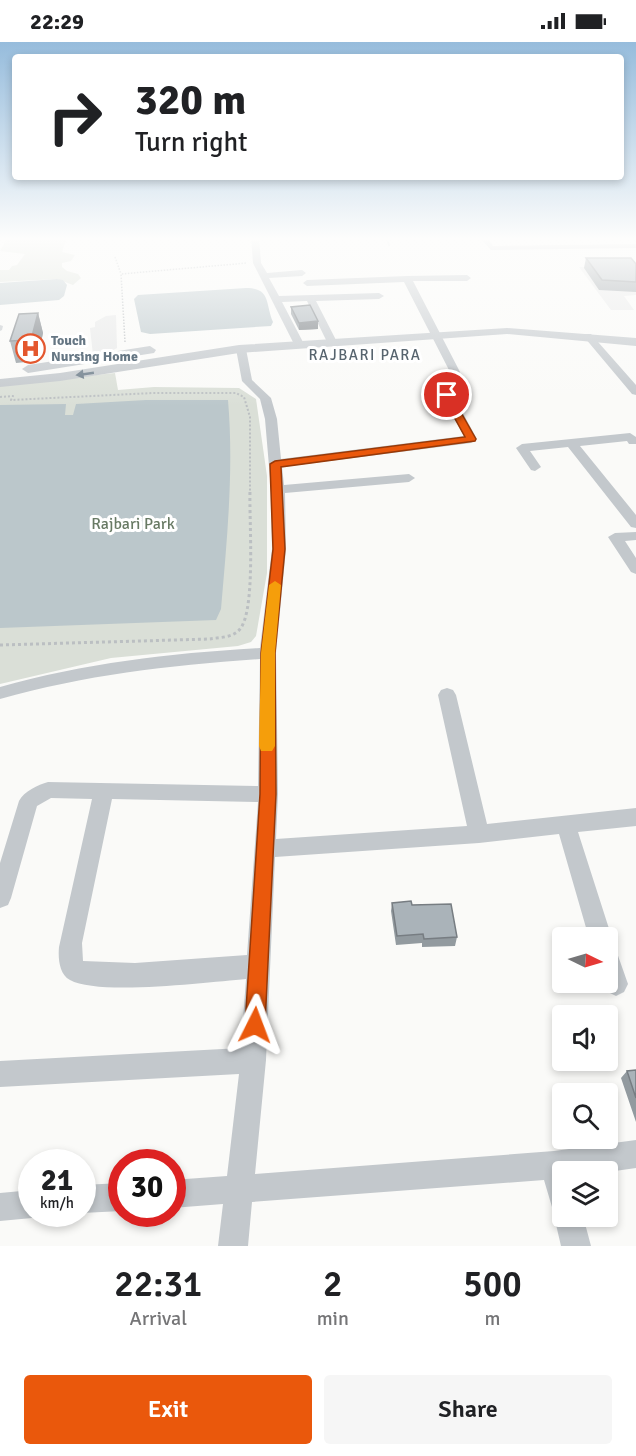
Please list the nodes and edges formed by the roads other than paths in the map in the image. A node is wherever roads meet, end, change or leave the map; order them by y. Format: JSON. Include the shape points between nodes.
{"nodes":[{"id":1,"x":273,"y":293,"type":"edge"},
{"id":2,"x":414,"y":293,"type":"edge"},
{"id":3,"x":379,"y":296,"type":"dead end"},
{"id":4,"x":310,"y":298,"type":"junction"},
{"id":5,"x":276,"y":299,"type":"junction"},
{"id":6,"x":436,"y":334,"type":"junction"},
{"id":7,"x":588,"y":336,"type":"junction"},
{"id":8,"x":332,"y":342,"type":"junction"},
{"id":9,"x":636,"y":342,"type":"edge"},
{"id":10,"x":299,"y":344,"type":"junction"},
{"id":11,"x":267,"y":346,"type":"junction"},
{"id":12,"x":242,"y":349,"type":"junction"},
{"id":13,"x":455,"y":372,"type":"dead end"},
{"id":14,"x":0,"y":373,"type":"edge"},
{"id":15,"x":0,"y":383,"type":"edge"},
{"id":16,"x":636,"y":392,"type":"edge"},
{"id":17,"x":447,"y":395,"type":"dead end"},
{"id":18,"x":635,"y":442,"type":"edge"},
{"id":19,"x":571,"y":443,"type":"junction"},
{"id":20,"x":275,"y":464,"type":"junction"},
{"id":21,"x":535,"y":467,"type":"dead end"},
{"id":22,"x":408,"y":478,"type":"dead end"},
{"id":23,"x":278,"y":490,"type":"junction"},
{"id":24,"x":636,"y":524,"type":"edge"},
{"id":25,"x":636,"y":536,"type":"edge"},
{"id":26,"x":636,"y":569,"type":"edge"},
{"id":27,"x":268,"y":653,"type":"junction"},
{"id":28,"x":0,"y":693,"type":"edge"},
{"id":29,"x":447,"y":695,"type":"dead end"},
{"id":30,"x":104,"y":790,"type":"junction"},
{"id":31,"x":268,"y":794,"type":"junction"},
{"id":32,"x":636,"y":817,"type":"edge"},
{"id":33,"x":567,"y":825,"type":"junction"},
{"id":34,"x":479,"y":834,"type":"junction"},
{"id":35,"x":265,"y":849,"type":"junction"},
{"id":36,"x":0,"y":898,"type":"edge"},
{"id":37,"x":598,"y":927,"type":"edge"},
{"id":38,"x":258,"y":966,"type":"junction"},
{"id":39,"x":253,"y":1060,"type":"junction"},
{"id":40,"x":0,"y":1074,"type":"edge"},
{"id":41,"x":636,"y":1155,"type":"edge"},
{"id":42,"x":591,"y":1161,"type":"edge"},
{"id":43,"x":552,"y":1166,"type":"edge"},
{"id":44,"x":237,"y":1191,"type":"junction"},
{"id":45,"x":186,"y":1193,"type":"edge"},
{"id":46,"x":18,"y":1205,"type":"edge"},
{"id":47,"x":0,"y":1207,"type":"edge"},
{"id":48,"x":571,"y":1227,"type":"edge"},
{"id":49,"x":233,"y":1246,"type":"edge"},
{"id":50,"x":576,"y":1246,"type":"edge"}],
"edges":[{"from":1,"to":5,"type":"street"},
{"from":2,"to":6,"type":"street"},
{"from":3,"to":4,"type":"street"},
{"from":4,"to":5,"type":"street"},
{"from":4,"to":8,"type":"street"},
{"from":5,"to":10,"type":"street"},
{"from":6,"to":7,"type":"street","via":[[507,331]]},
{"from":6,"to":8,"type":"street"},
{"from":6,"to":13,"type":"street"},
{"from":7,"to":9,"type":"street"},
{"from":7,"to":16,"type":"street"},
{"from":8,"to":10,"type":"street"},
{"from":10,"to":11,"type":"street"},
{"from":11,"to":12,"type":"street"},
{"from":11,"to":14,"type":"street","via":[[184,347]]},
{"from":12,"to":15,"type":"street","one_way":true},
{"from":12,"to":20,"type":"street","via":[[247,381],[268,405]]},
{"from":17,"to":20,"type":"street","via":[[471,439]]},
{"from":18,"to":19,"type":"street","via":[[630,437]]},
{"from":19,"to":21,"type":"street","via":[[522,448]]},
{"from":19,"to":24,"type":"street"},
{"from":20,"to":23,"type":"street"},
{"from":22,"to":23,"type":"street"},
{"from":23,"to":27,"type":"street","via":[[279,549]]},
{"from":25,"to":26,"type":"street","via":[[615,537]]},
{"from":27,"to":28,"type":"street","via":[[124,666]]},
{"from":27,"to":31,"type":"street"},
{"from":29,"to":34,"type":"street"},
{"from":30,"to":31,"type":"street"},
{"from":30,"to":36,"type":"street","via":[[48,790],[29,801]]},
{"from":30,"to":38,"type":"street","via":[[71,943],[69,956],[73,968],[92,975]]},
{"from":31,"to":35,"type":"street"},
{"from":32,"to":33,"type":"street"},
{"from":33,"to":34,"type":"street"},
{"from":33,"to":37,"type":"street"},
{"from":34,"to":35,"type":"street"},
{"from":35,"to":38,"type":"street"},
{"from":38,"to":39,"type":"street"},
{"from":39,"to":40,"type":"street"},
{"from":39,"to":44,"type":"street"},
{"from":41,"to":42,"type":"street"},
{"from":43,"to":44,"type":"street"},
{"from":44,"to":45,"type":"street"},
{"from":44,"to":49,"type":"street"},
{"from":46,"to":47,"type":"street"},
{"from":48,"to":50,"type":"street"}]}
